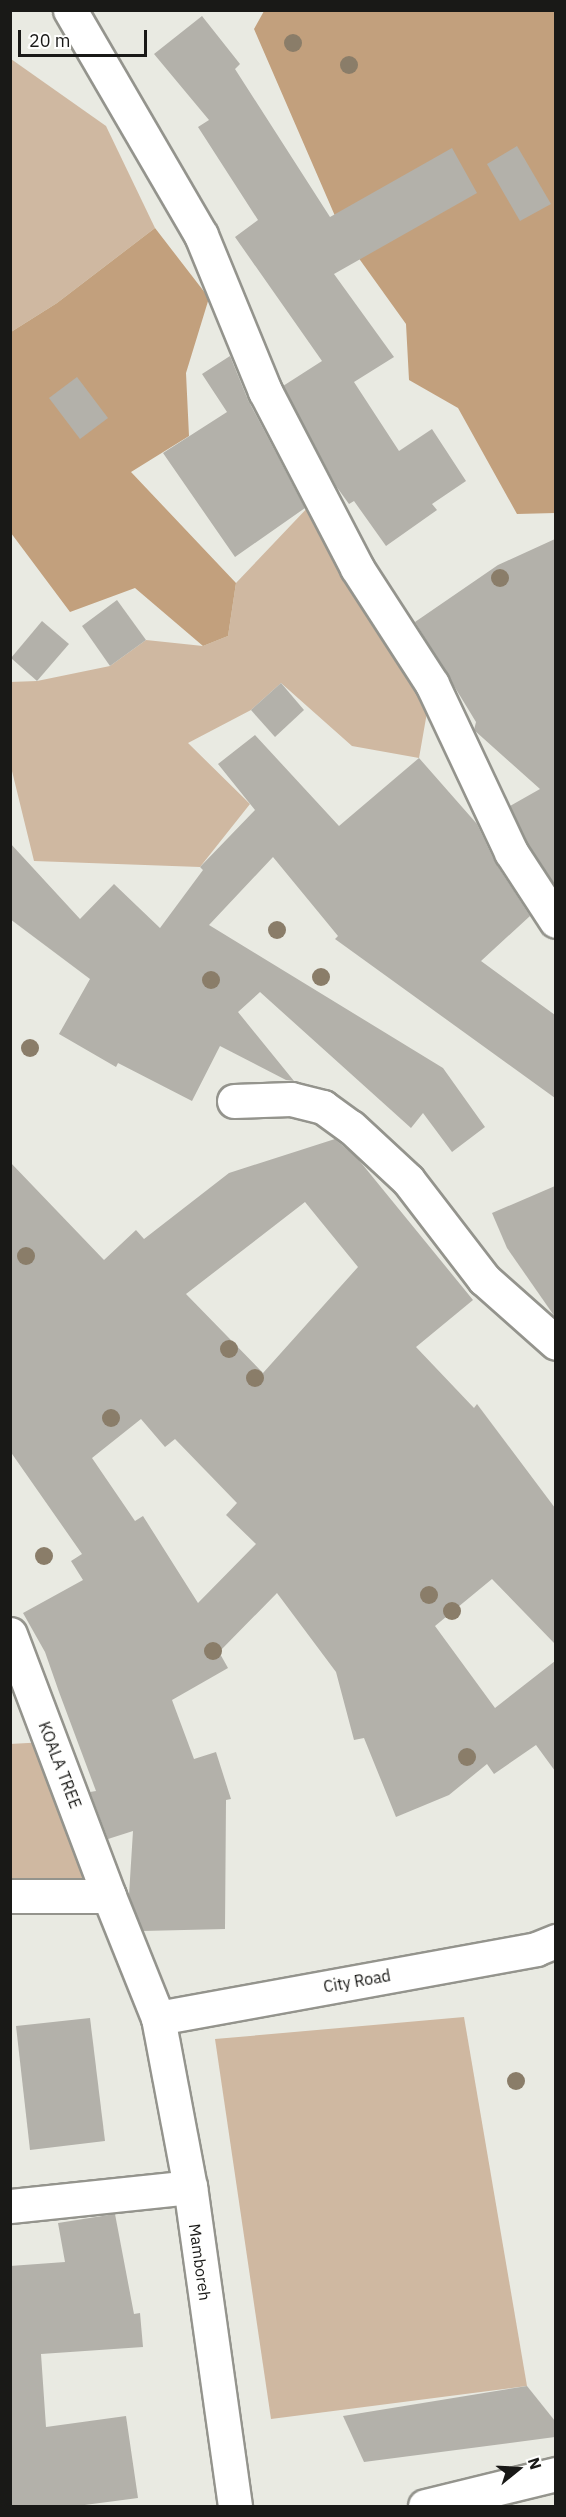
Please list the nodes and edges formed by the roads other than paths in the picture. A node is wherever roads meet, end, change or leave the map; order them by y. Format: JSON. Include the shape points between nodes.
{"nodes":[{"id":1,"x":70,"y":10,"type":"edge"},
{"id":2,"x":555,"y":921,"type":"edge"},
{"id":3,"x":234,"y":1101,"type":"dead end"},
{"id":4,"x":555,"y":1343,"type":"edge"},
{"id":5,"x":10,"y":1634,"type":"edge"},
{"id":6,"x":10,"y":1896,"type":"edge"},
{"id":7,"x":109,"y":1896,"type":"junction"},
{"id":8,"x":555,"y":1941,"type":"edge"},
{"id":9,"x":158,"y":2018,"type":"junction"},
{"id":10,"x":190,"y":2187,"type":"junction"},
{"id":11,"x":10,"y":2206,"type":"edge"},
{"id":12,"x":555,"y":2474,"type":"edge"},
{"id":13,"x":235,"y":2506,"type":"edge"},
{"id":14,"x":425,"y":2506,"type":"edge"}],
"edges":[{"from":1,"to":2,"type":"main road","via":[[201,235],[265,391],[357,568],[432,684],[511,852]]},
{"from":3,"to":4,"type":"main road","via":[[291,1099],[323,1107],[351,1127],[408,1180],[484,1280]]},
{"from":5,"to":7,"type":"main road","name":"KOALA TREE"},
{"from":6,"to":7,"type":"main road"},
{"from":7,"to":9,"type":"main road","name":"KOALA TREE"},
{"from":8,"to":9,"type":"main road","name":"City Road","via":[[536,1949]]},
{"from":9,"to":10,"type":"main road","name":"Mamboreh"},
{"from":10,"to":11,"type":"main road"},
{"from":10,"to":13,"type":"main road","name":"Mamboreh"},
{"from":12,"to":14,"type":"main road"}]}
